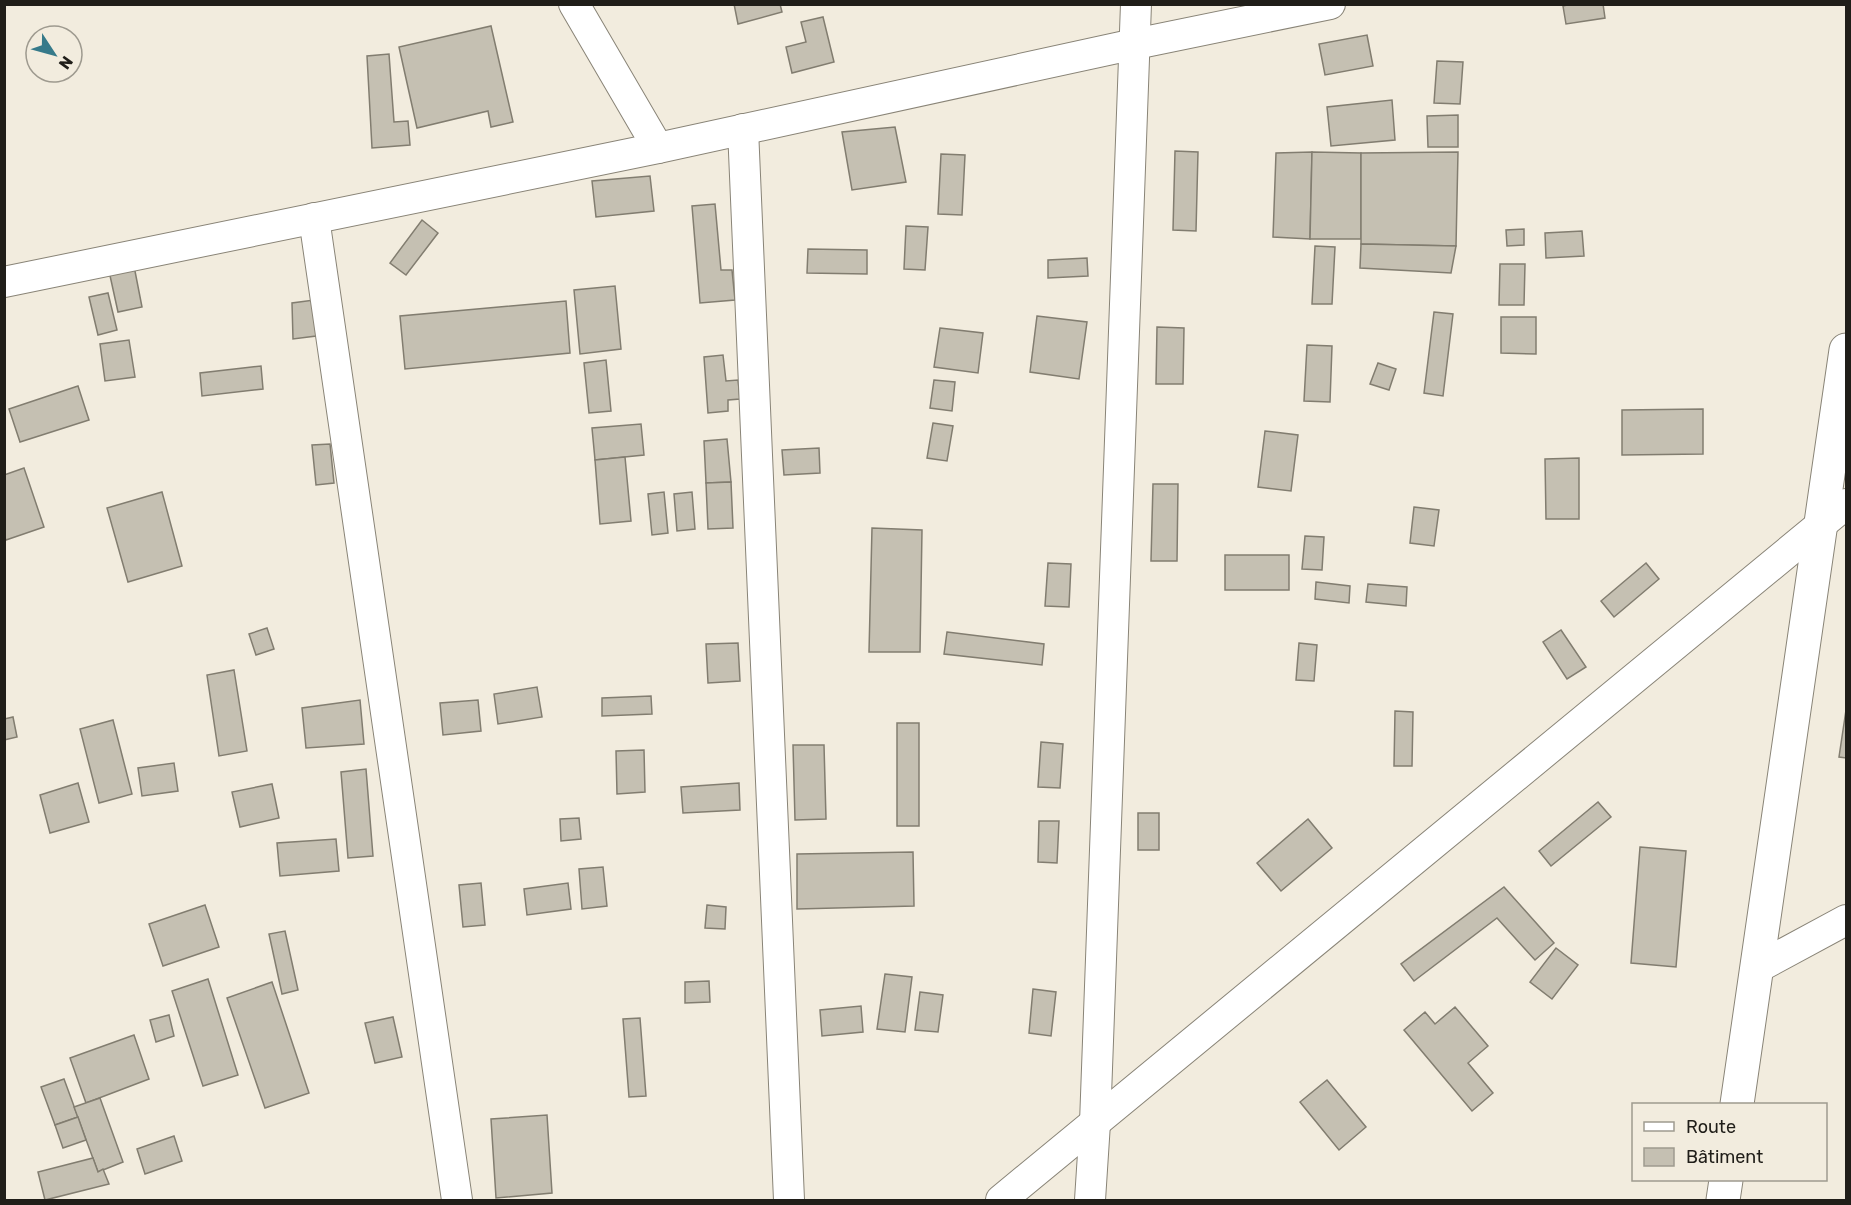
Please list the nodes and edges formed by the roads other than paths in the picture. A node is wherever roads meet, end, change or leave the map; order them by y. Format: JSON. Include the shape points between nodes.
{"nodes":[{"id":1,"x":574,"y":4,"type":"edge"},
{"id":2,"x":1136,"y":4,"type":"edge"},
{"id":3,"x":1330,"y":4,"type":"edge"},
{"id":4,"x":1135,"y":44,"type":"junction"},
{"id":5,"x":743,"y":129,"type":"junction"},
{"id":6,"x":658,"y":148,"type":"junction"},
{"id":7,"x":314,"y":218,"type":"junction"},
{"id":8,"x":4,"y":282,"type":"edge"},
{"id":9,"x":1846,"y":351,"type":"edge"},
{"id":10,"x":1846,"y":504,"type":"edge"},
{"id":11,"x":1821,"y":526,"type":"junction"},
{"id":12,"x":1846,"y":920,"type":"edge"},
{"id":13,"x":1757,"y":968,"type":"junction"},
{"id":14,"x":1737,"y":1103,"type":"edge"},
{"id":15,"x":1095,"y":1123,"type":"junction"},
{"id":16,"x":1726,"y":1181,"type":"edge"},
{"id":17,"x":457,"y":1200,"type":"edge"},
{"id":18,"x":789,"y":1200,"type":"edge"},
{"id":19,"x":1001,"y":1200,"type":"edge"},
{"id":20,"x":1090,"y":1200,"type":"edge"},
{"id":21,"x":1723,"y":1200,"type":"edge"}],
"edges":[{"from":1,"to":6,"type":"street"},
{"from":2,"to":4,"type":"street"},
{"from":3,"to":4,"type":"street"},
{"from":4,"to":5,"type":"street"},
{"from":4,"to":15,"type":"street"},
{"from":5,"to":6,"type":"street"},
{"from":5,"to":18,"type":"street"},
{"from":6,"to":7,"type":"street"},
{"from":7,"to":8,"type":"street"},
{"from":7,"to":17,"type":"street"},
{"from":9,"to":11,"type":"street"},
{"from":10,"to":11,"type":"street"},
{"from":11,"to":13,"type":"street"},
{"from":11,"to":15,"type":"street"},
{"from":12,"to":13,"type":"street"},
{"from":13,"to":14,"type":"street"},
{"from":15,"to":19,"type":"street"},
{"from":15,"to":20,"type":"street"},
{"from":16,"to":21,"type":"street"}]}
